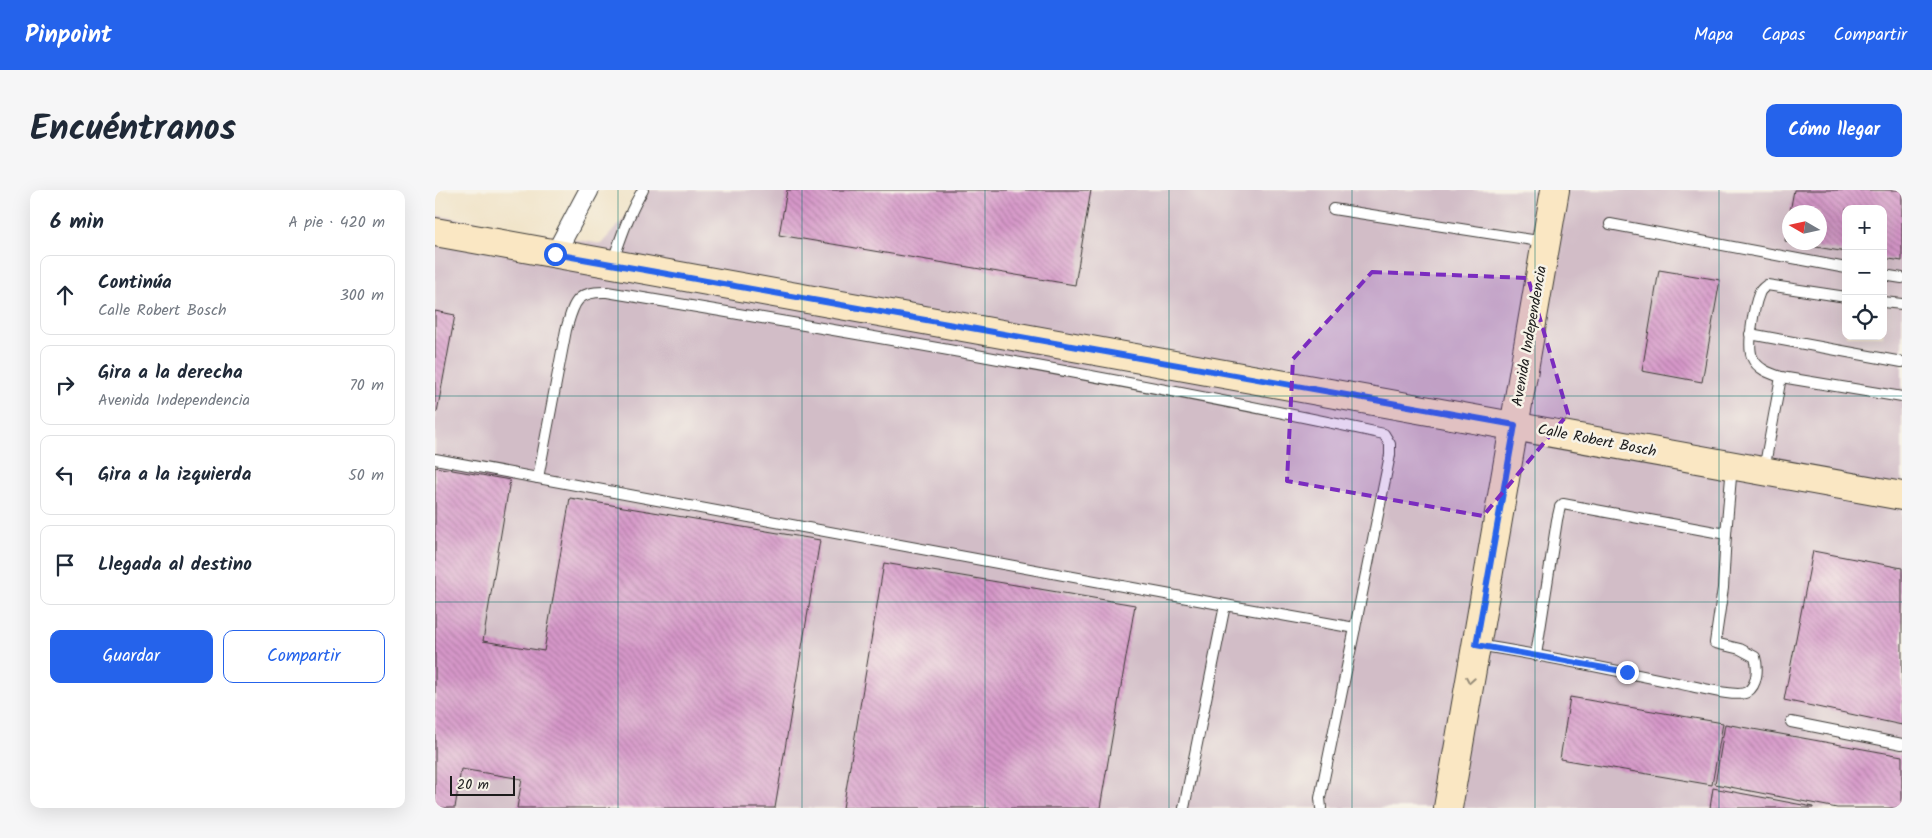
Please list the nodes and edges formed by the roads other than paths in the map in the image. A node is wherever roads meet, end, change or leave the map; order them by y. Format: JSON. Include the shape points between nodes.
{"nodes":[{"id":1,"x":589,"y":190,"type":"edge"},
{"id":2,"x":643,"y":190,"type":"edge"},
{"id":3,"x":1555,"y":190,"type":"edge"},
{"id":4,"x":1333,"y":208,"type":"dead end"},
{"id":5,"x":1610,"y":224,"type":"dead end"},
{"id":6,"x":435,"y":232,"type":"edge"},
{"id":7,"x":1546,"y":242,"type":"junction"},
{"id":8,"x":555,"y":254,"type":"junction"},
{"id":9,"x":612,"y":264,"type":"junction"},
{"id":10,"x":1842,"y":267,"type":"edge"},
{"id":11,"x":1887,"y":276,"type":"edge"},
{"id":12,"x":1902,"y":278,"type":"edge"},
{"id":13,"x":1842,"y":296,"type":"edge"},
{"id":14,"x":1887,"y":302,"type":"edge"},
{"id":15,"x":1902,"y":304,"type":"edge"},
{"id":16,"x":1750,"y":334,"type":"junction"},
{"id":17,"x":1902,"y":362,"type":"edge"},
{"id":18,"x":1781,"y":377,"type":"junction"},
{"id":19,"x":1902,"y":396,"type":"edge"},
{"id":20,"x":1515,"y":425,"type":"junction"},
{"id":21,"x":435,"y":459,"type":"edge"},
{"id":22,"x":1732,"y":466,"type":"junction"},
{"id":23,"x":1764,"y":471,"type":"junction"},
{"id":24,"x":538,"y":478,"type":"junction"},
{"id":25,"x":1902,"y":496,"type":"edge"},
{"id":26,"x":1726,"y":534,"type":"junction"},
{"id":27,"x":1225,"y":605,"type":"junction"},
{"id":28,"x":1355,"y":628,"type":"junction"},
{"id":29,"x":1476,"y":645,"type":"junction"},
{"id":30,"x":1536,"y":655,"type":"junction"},
{"id":31,"x":1791,"y":722,"type":"dead end"},
{"id":32,"x":1902,"y":744,"type":"edge"},
{"id":33,"x":1184,"y":808,"type":"edge"},
{"id":34,"x":1321,"y":808,"type":"edge"},
{"id":35,"x":1448,"y":808,"type":"edge"}],
"edges":[{"from":1,"to":8,"type":"street"},
{"from":2,"to":9,"type":"lane"},
{"from":3,"to":7,"type":"main road","name":"Avenida Independencia"},
{"from":4,"to":7,"type":"lane"},
{"from":5,"to":10,"type":"lane"},
{"from":6,"to":8,"type":"main road","name":"Calle Robert Bosch"},
{"from":7,"to":20,"type":"main road","name":"Avenida Independencia"},
{"from":8,"to":9,"type":"main road","name":"Calle Robert Bosch"},
{"from":9,"to":20,"type":"main road","name":"Calle Robert Bosch"},
{"from":11,"to":12,"type":"lane"},
{"from":13,"to":16,"type":"lane","via":[[1767,286],[1759,294]]},
{"from":14,"to":15,"type":"lane"},
{"from":16,"to":17,"type":"lane"},
{"from":16,"to":18,"type":"lane","via":[[1752,358],[1758,366]]},
{"from":18,"to":19,"type":"lane"},
{"from":18,"to":23,"type":"lane"},
{"from":20,"to":22,"type":"main road","name":"Calle Robert Bosch"},
{"from":20,"to":29,"type":"main road","name":"Avenida Independencia"},
{"from":21,"to":24,"type":"lane"},
{"from":22,"to":23,"type":"main road","name":"Calle Robert Bosch"},
{"from":22,"to":26,"type":"lane"},
{"from":23,"to":25,"type":"main road","name":"Calle Robert Bosch"},
{"from":24,"to":27,"type":"lane"},
{"from":24,"to":28,"type":"lane","via":[[566,330],[573,308],[584,294],[607,292],[941,348],[1384,434],[1390,444],[1390,455]]},
{"from":26,"to":30,"type":"lane","via":[[1563,504],[1557,520]]},
{"from":26,"to":30,"type":"lane","via":[[1715,643],[1741,649],[1755,657],[1755,682],[1747,692],[1740,694],[1703,688]]},
{"from":27,"to":28,"type":"lane"},
{"from":27,"to":33,"type":"lane"},
{"from":28,"to":34,"type":"lane","via":[[1320,798]]},
{"from":29,"to":30,"type":"lane"},
{"from":29,"to":35,"type":"main road","name":"Avenida Independencia","one_way":true},
{"from":31,"to":32,"type":"lane"}]}
